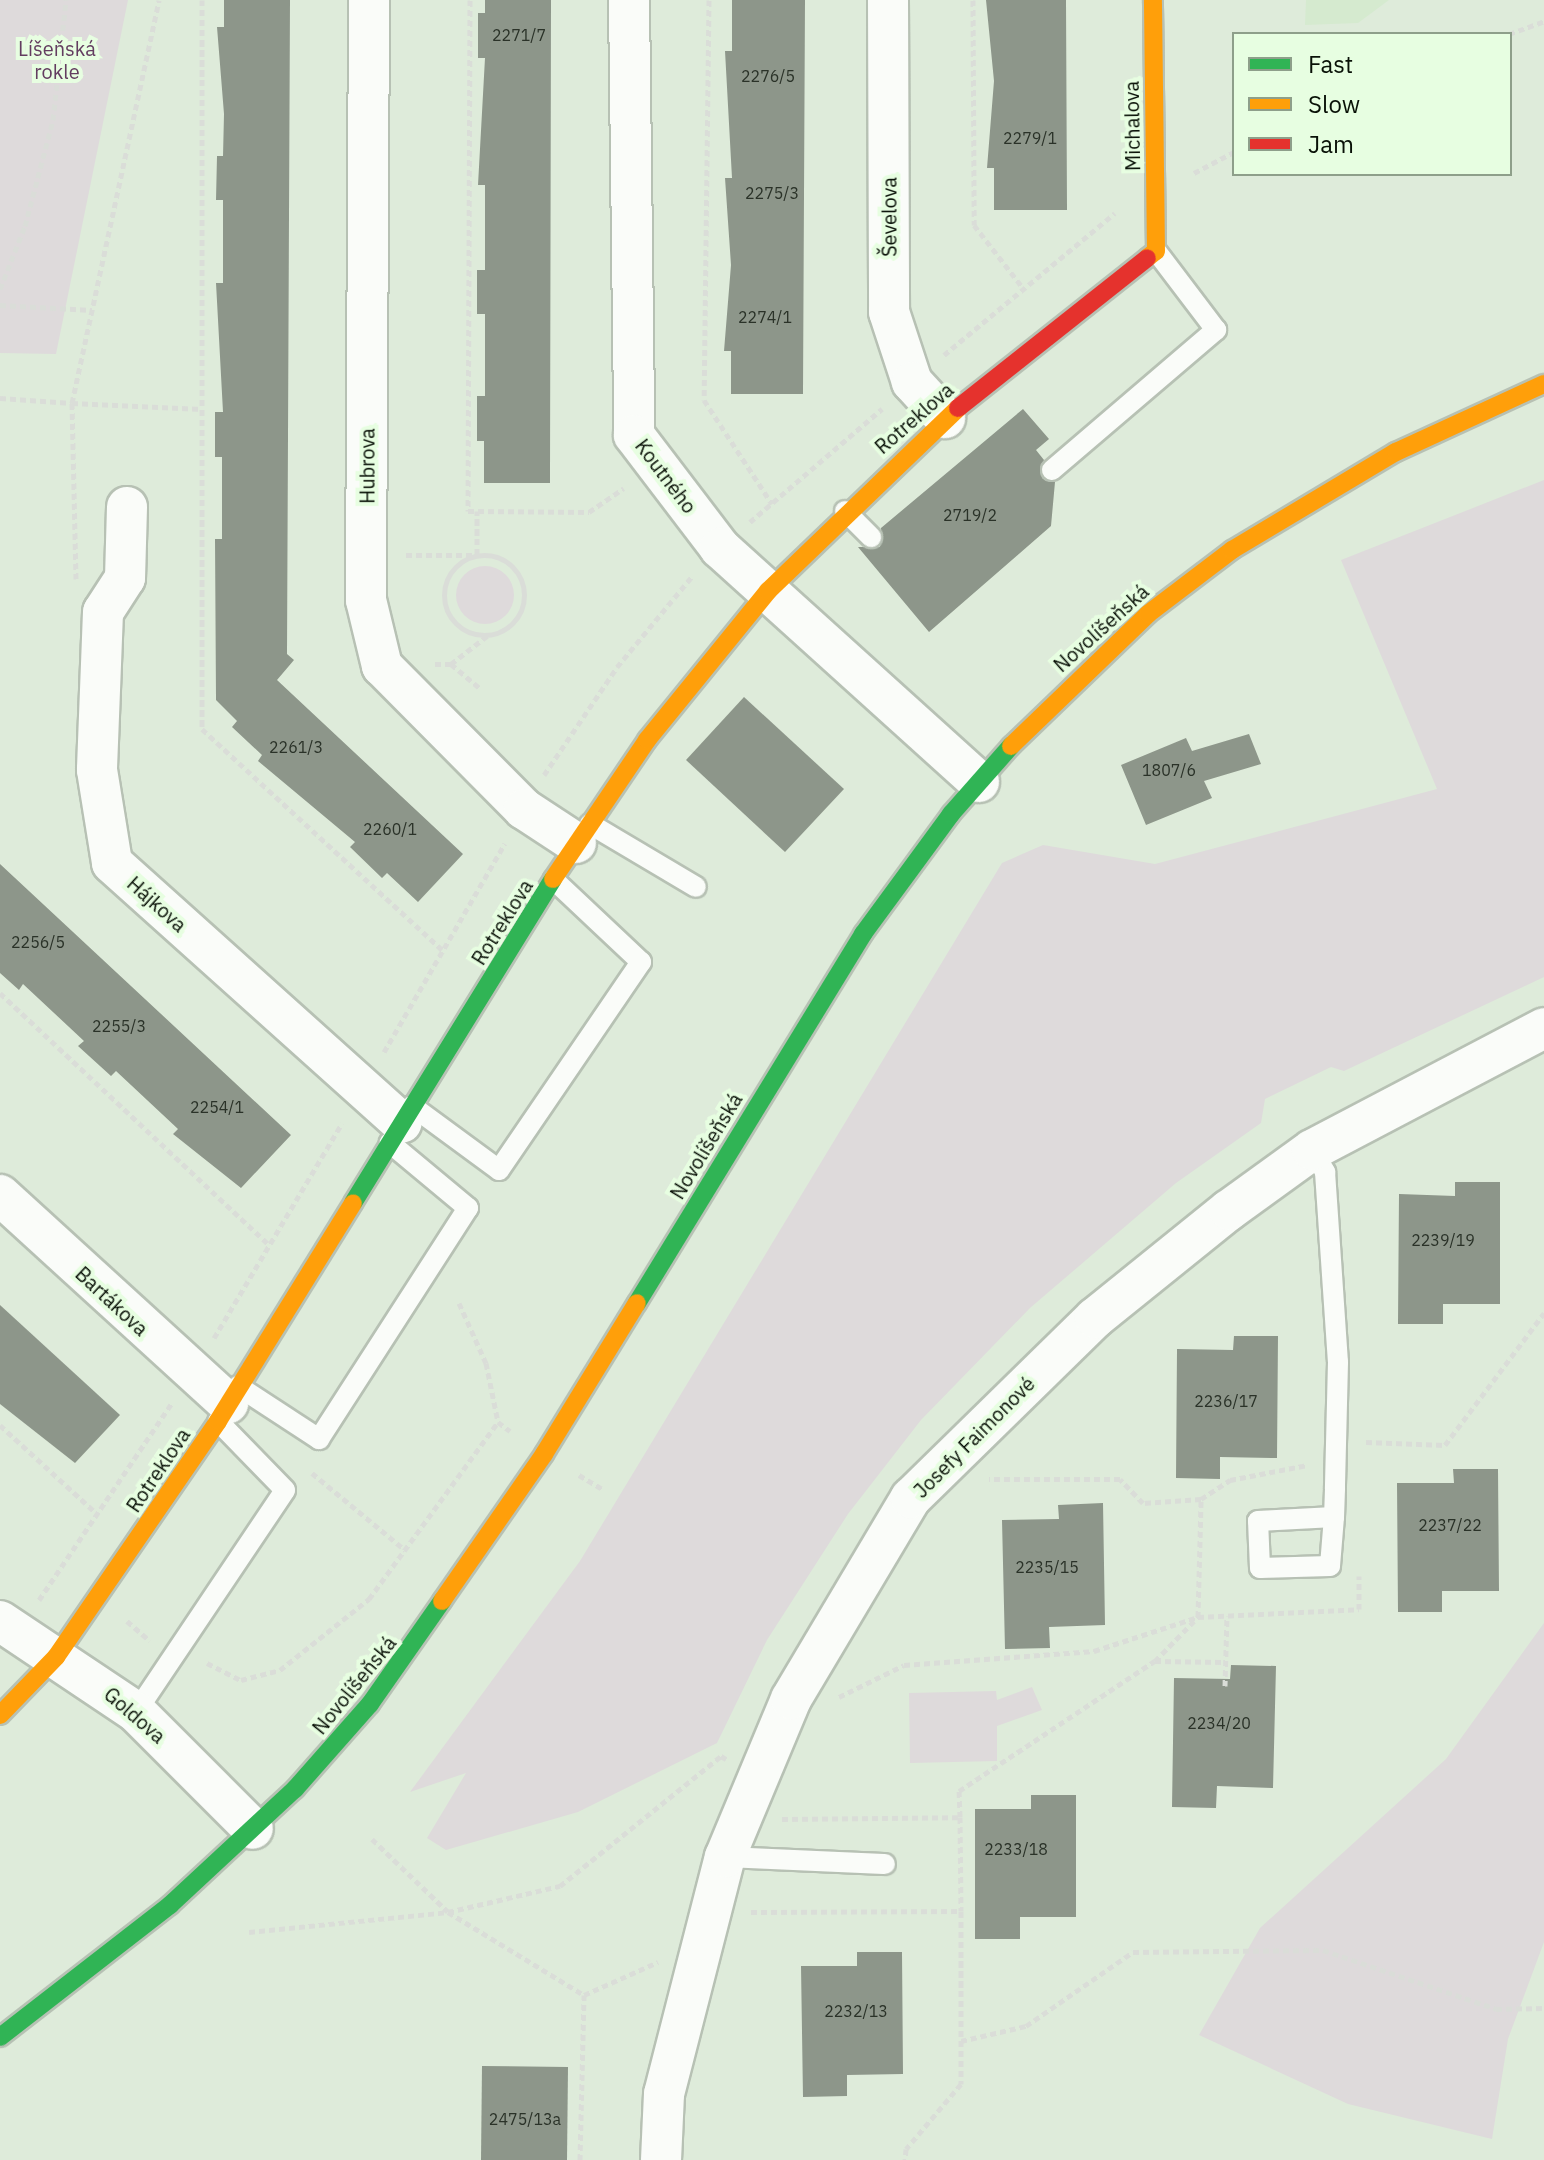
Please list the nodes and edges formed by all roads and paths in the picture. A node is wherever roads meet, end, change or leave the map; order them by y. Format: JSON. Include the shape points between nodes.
{"nodes":[{"id":1,"x":66,"y":0,"type":"edge"},
{"id":2,"x":159,"y":0,"type":"edge"},
{"id":3,"x":202,"y":0,"type":"edge"},
{"id":4,"x":369,"y":0,"type":"edge"},
{"id":5,"x":470,"y":0,"type":"edge"},
{"id":6,"x":629,"y":0,"type":"edge"},
{"id":7,"x":709,"y":0,"type":"edge"},
{"id":8,"x":888,"y":0,"type":"edge"},
{"id":9,"x":973,"y":0,"type":"edge"},
{"id":10,"x":1153,"y":0,"type":"edge"},
{"id":11,"x":1544,"y":21,"type":"edge"},
{"id":12,"x":1512,"y":33,"type":"edge"},
{"id":13,"x":1156,"y":251,"type":"junction"},
{"id":14,"x":1023,"y":288,"type":"dead end"},
{"id":15,"x":0,"y":289,"type":"edge"},
{"id":16,"x":0,"y":305,"type":"edge"},
{"id":17,"x":92,"y":310,"type":"junction"},
{"id":18,"x":1544,"y":384,"type":"edge"},
{"id":19,"x":0,"y":398,"type":"edge"},
{"id":20,"x":72,"y":403,"type":"junction"},
{"id":21,"x":202,"y":409,"type":"junction"},
{"id":22,"x":945,"y":418,"type":"junction"},
{"id":23,"x":1052,"y":470,"type":"dead end"},
{"id":24,"x":628,"y":484,"type":"dead end"},
{"id":25,"x":772,"y":504,"type":"dead end"},
{"id":26,"x":127,"y":507,"type":"dead end"},
{"id":27,"x":477,"y":511,"type":"junction"},
{"id":28,"x":845,"y":511,"type":"junction"},
{"id":29,"x":871,"y":537,"type":"dead end"},
{"id":30,"x":366,"y":555,"type":"junction"},
{"id":31,"x":477,"y":555,"type":"junction"},
{"id":32,"x":768,"y":591,"type":"junction"},
{"id":33,"x":487,"y":636,"type":"junction"},
{"id":34,"x":451,"y":664,"type":"junction"},
{"id":35,"x":382,"y":666,"type":"junction"},
{"id":36,"x":481,"y":689,"type":"dead end"},
{"id":37,"x":979,"y":782,"type":"junction"},
{"id":38,"x":583,"y":833,"type":"junction"},
{"id":39,"x":554,"y":880,"type":"junction"},
{"id":40,"x":696,"y":887,"type":"dead end"},
{"id":41,"x":442,"y":950,"type":"dead end"},
{"id":42,"x":0,"y":993,"type":"edge"},
{"id":43,"x":1544,"y":1028,"type":"edge"},
{"id":44,"x":401,"y":1124,"type":"junction"},
{"id":45,"x":1312,"y":1150,"type":"junction"},
{"id":46,"x":0,"y":1195,"type":"edge"},
{"id":47,"x":269,"y":1245,"type":"dead end"},
{"id":48,"x":459,"y":1303,"type":"dead end"},
{"id":49,"x":1544,"y":1313,"type":"edge"},
{"id":50,"x":228,"y":1403,"type":"junction"},
{"id":51,"x":498,"y":1422,"type":"dead end"},
{"id":52,"x":0,"y":1425,"type":"edge"},
{"id":53,"x":1359,"y":1457,"type":"dead end"},
{"id":54,"x":299,"y":1462,"type":"dead end"},
{"id":55,"x":1336,"y":1462,"type":"junction"},
{"id":56,"x":986,"y":1469,"type":"dead end"},
{"id":57,"x":1201,"y":1499,"type":"junction"},
{"id":58,"x":97,"y":1514,"type":"dead end"},
{"id":59,"x":1334,"y":1517,"type":"dead end"},
{"id":60,"x":405,"y":1550,"type":"dead end"},
{"id":61,"x":1359,"y":1563,"type":"dead end"},
{"id":62,"x":1227,"y":1616,"type":"junction"},
{"id":63,"x":1198,"y":1617,"type":"junction"},
{"id":64,"x":0,"y":1621,"type":"edge"},
{"id":65,"x":330,"y":1630,"type":"dead end"},
{"id":66,"x":56,"y":1657,"type":"junction"},
{"id":67,"x":1155,"y":1661,"type":"junction"},
{"id":68,"x":1225,"y":1662,"type":"junction"},
{"id":69,"x":200,"y":1672,"type":"dead end"},
{"id":70,"x":1225,"y":1686,"type":"dead end"},
{"id":71,"x":839,"y":1687,"type":"dead end"},
{"id":72,"x":136,"y":1712,"type":"junction"},
{"id":73,"x":0,"y":1715,"type":"edge"},
{"id":74,"x":758,"y":1776,"type":"junction"},
{"id":75,"x":960,"y":1817,"type":"dead end"},
{"id":76,"x":253,"y":1829,"type":"junction"},
{"id":77,"x":372,"y":1839,"type":"dead end"},
{"id":78,"x":739,"y":1859,"type":"junction"},
{"id":79,"x":885,"y":1864,"type":"dead end"},
{"id":80,"x":448,"y":1912,"type":"junction"},
{"id":81,"x":249,"y":1932,"type":"dead end"},
{"id":82,"x":705,"y":1941,"type":"junction"},
{"id":83,"x":584,"y":1995,"type":"junction"},
{"id":84,"x":1544,"y":2008,"type":"edge"},
{"id":85,"x":0,"y":2037,"type":"edge"},
{"id":86,"x":961,"y":2041,"type":"junction"},
{"id":87,"x":580,"y":2160,"type":"edge"},
{"id":88,"x":661,"y":2160,"type":"edge"},
{"id":89,"x":905,"y":2160,"type":"edge"}],
"edges":[{"from":1,"to":15,"type":"path","via":[[53,120],[25,226]]},
{"from":2,"to":17,"type":"path"},
{"from":3,"to":21,"type":"path"},
{"from":4,"to":30,"type":"street","name":"Hubrova"},
{"from":5,"to":27,"type":"path","via":[[468,511]]},
{"from":6,"to":32,"type":"street","name":"Koutného","via":[[634,435],[720,548]]},
{"from":7,"to":25,"type":"path","via":[[704,400]]},
{"from":8,"to":22,"type":"street","name":"Ševelova","via":[[889,312],[912,382]]},
{"from":9,"to":14,"type":"path","via":[[974,225]]},
{"from":10,"to":13,"type":"street","name":"Michalova"},
{"from":11,"to":12,"type":"path"},
{"from":13,"to":22,"type":"street","name":"Rotreklova"},
{"from":13,"to":23,"type":"lane","via":[[1216,330]]},
{"from":16,"to":17,"type":"path"},
{"from":17,"to":20,"type":"path"},
{"from":18,"to":37,"type":"street","name":"Novolíšeňská","via":[[1327,490],[1193,578],[1077,678]]},
{"from":19,"to":20,"type":"path"},
{"from":20,"to":21,"type":"path"},
{"from":21,"to":41,"type":"path","via":[[202,729]]},
{"from":22,"to":28,"type":"street","name":"Rotreklova"},
{"from":24,"to":27,"type":"path","via":[[589,512]]},
{"from":26,"to":44,"type":"street","name":"Hájkova","via":[[125,578],[103,612],[97,770],[112,863]]},
{"from":27,"to":31,"type":"path"},
{"from":28,"to":29,"type":"lane"},
{"from":28,"to":32,"type":"street","name":"Rotreklova"},
{"from":30,"to":31,"type":"path"},
{"from":30,"to":35,"type":"street","name":"Hubrova","via":[[366,600]]},
{"from":31,"to":33,"type":"path","via":[[454,569],[444,593],[452,620]]},
{"from":31,"to":33,"type":"path","via":[[514,567],[525,590],[519,616]]},
{"from":32,"to":37,"type":"street","name":"Koutného"},
{"from":32,"to":38,"type":"street","name":"Rotreklova","via":[[647,740]]},
{"from":33,"to":34,"type":"path"},
{"from":34,"to":35,"type":"path"},
{"from":34,"to":36,"type":"path"},
{"from":35,"to":38,"type":"street","via":[[524,809]]},
{"from":37,"to":76,"type":"street","name":"Novolíšeňská","via":[[841,968],[544,1454],[434,1618],[334,1747]]},
{"from":38,"to":39,"type":"street","name":"Rotreklova"},
{"from":38,"to":40,"type":"lane"},
{"from":39,"to":44,"type":"street","name":"Rotreklova"},
{"from":39,"to":44,"type":"lane","via":[[641,962],[499,1170]]},
{"from":42,"to":47,"type":"path"},
{"from":43,"to":45,"type":"street","name":"Josefy Faimonové"},
{"from":44,"to":50,"type":"street","name":"Rotreklova"},
{"from":44,"to":50,"type":"lane","via":[[468,1208],[319,1439]]},
{"from":45,"to":55,"type":"lane","via":[[1325,1172],[1338,1362]]},
{"from":45,"to":74,"type":"street","name":"Josefy Faimonové","via":[[1095,1318],[911,1498],[791,1699]]},
{"from":46,"to":50,"type":"street","name":"Bartákova"},
{"from":48,"to":51,"type":"path","via":[[486,1363]]},
{"from":49,"to":53,"type":"path","via":[[1445,1445],[1359,1442]]},
{"from":50,"to":66,"type":"street","name":"Rotreklova"},
{"from":50,"to":72,"type":"lane","via":[[285,1490]]},
{"from":52,"to":58,"type":"path"},
{"from":54,"to":60,"type":"path"},
{"from":55,"to":57,"type":"path","via":[[1230,1480]]},
{"from":55,"to":59,"type":"lane"},
{"from":56,"to":57,"type":"path","via":[[976,1479],[1120,1479],[1143,1503]]},
{"from":57,"to":63,"type":"path"},
{"from":61,"to":62,"type":"path","via":[[1359,1609]]},
{"from":62,"to":63,"type":"path"},
{"from":62,"to":68,"type":"path"},
{"from":63,"to":67,"type":"path"},
{"from":63,"to":71,"type":"path","via":[[1094,1651],[904,1665],[831,1701]]},
{"from":64,"to":66,"type":"street","name":"Goldova"},
{"from":65,"to":69,"type":"path","via":[[270,1676],[241,1680],[209,1661]]},
{"from":66,"to":72,"type":"street","name":"Goldova"},
{"from":66,"to":73,"type":"street","name":"Rotreklova"},
{"from":67,"to":68,"type":"path"},
{"from":67,"to":75,"type":"path","via":[[959,1791]]},
{"from":68,"to":70,"type":"path"},
{"from":72,"to":76,"type":"street","name":"Goldova"},
{"from":74,"to":78,"type":"street","name":"Josefy Faimonové"},
{"from":74,"to":78,"type":"path","via":[[783,1789]]},
{"from":74,"to":80,"type":"path","via":[[721,1756],[560,1886]]},
{"from":76,"to":85,"type":"street","name":"Novolíšeňská","via":[[126,1943]]},
{"from":77,"to":80,"type":"path"},
{"from":78,"to":79,"type":"lane"},
{"from":78,"to":82,"type":"street","name":"Josefy Faimonové"},
{"from":78,"to":86,"type":"path","via":[[738,1913],[961,1911]]},
{"from":80,"to":81,"type":"path"},
{"from":80,"to":83,"type":"path"},
{"from":82,"to":83,"type":"path"},
{"from":82,"to":88,"type":"street","name":"Josefy Faimonové","via":[[664,2094]]},
{"from":83,"to":87,"type":"path"},
{"from":84,"to":86,"type":"path","via":[[1496,2009],[1323,1950],[1133,1952],[1026,2026]]},
{"from":86,"to":89,"type":"path","via":[[961,2084],[906,2149]]}]}
